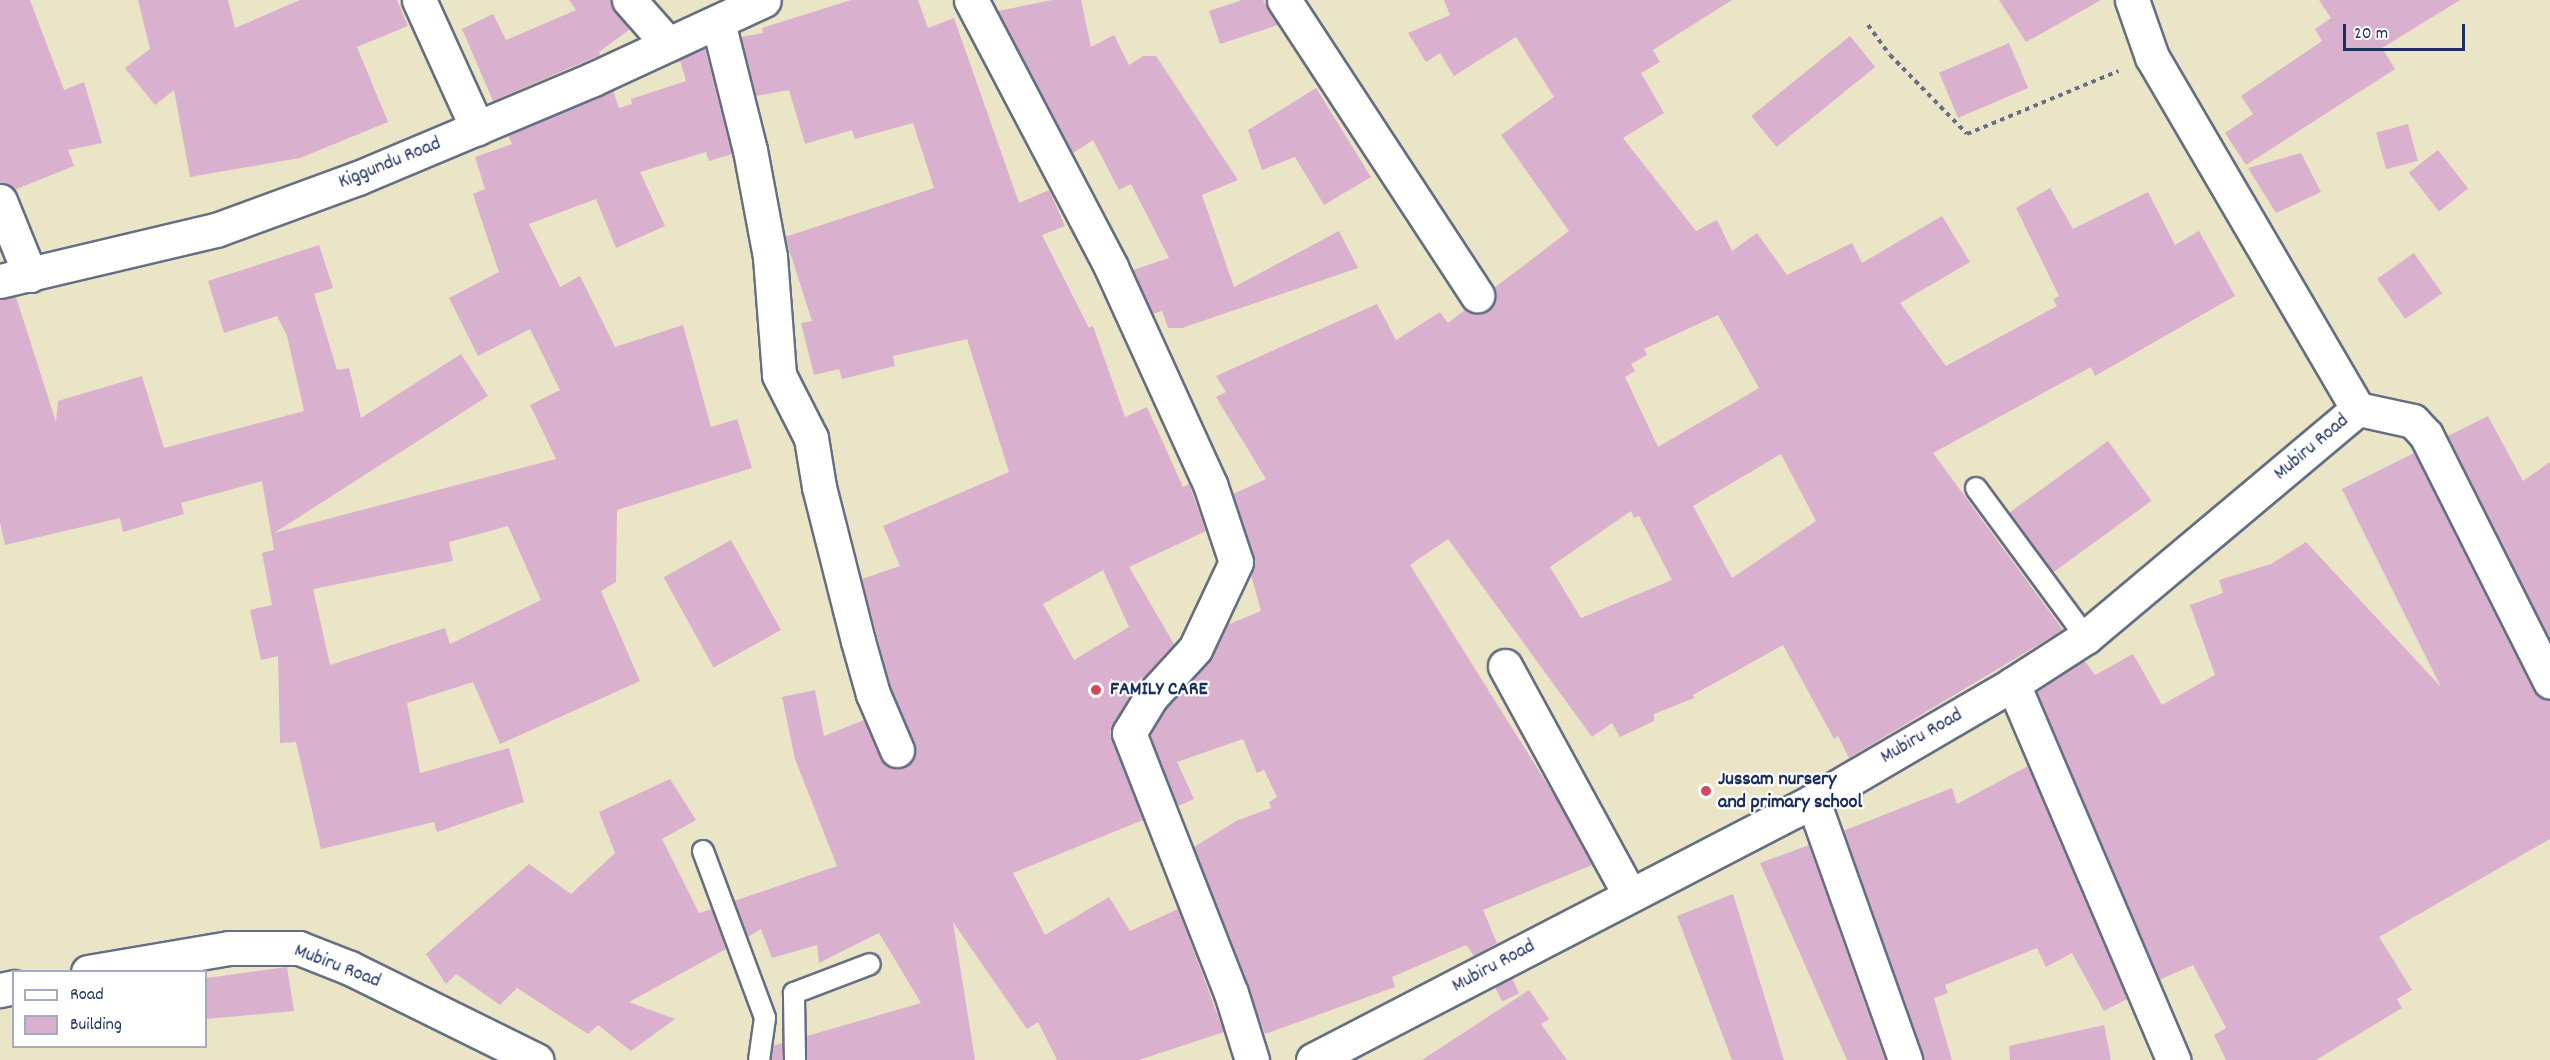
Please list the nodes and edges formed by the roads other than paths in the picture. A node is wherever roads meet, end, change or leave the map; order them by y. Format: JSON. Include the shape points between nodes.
{"nodes":[{"id":1,"x":419,"y":0,"type":"edge"},
{"id":2,"x":629,"y":0,"type":"edge"},
{"id":3,"x":764,"y":0,"type":"edge"},
{"id":4,"x":971,"y":0,"type":"edge"},
{"id":5,"x":1284,"y":0,"type":"edge"},
{"id":6,"x":2132,"y":0,"type":"edge"},
{"id":7,"x":718,"y":22,"type":"junction"},
{"id":8,"x":668,"y":44,"type":"junction"},
{"id":9,"x":477,"y":128,"type":"junction"},
{"id":10,"x":0,"y":201,"type":"edge"},
{"id":11,"x":15,"y":278,"type":"edge"},
{"id":12,"x":1477,"y":295,"type":"dead end"},
{"id":13,"x":2358,"y":410,"type":"junction"},
{"id":14,"x":1976,"y":488,"type":"dead end"},
{"id":15,"x":2086,"y":637,"type":"junction"},
{"id":16,"x":1505,"y":666,"type":"dead end"},
{"id":17,"x":2550,"y":682,"type":"edge"},
{"id":18,"x":2013,"y":684,"type":"junction"},
{"id":19,"x":897,"y":750,"type":"dead end"},
{"id":20,"x":1814,"y":801,"type":"junction"},
{"id":21,"x":703,"y":851,"type":"dead end"},
{"id":22,"x":1630,"y":896,"type":"junction"},
{"id":23,"x":870,"y":964,"type":"dead end"},
{"id":24,"x":100,"y":970,"type":"edge"},
{"id":25,"x":1335,"y":1055,"type":"edge"},
{"id":26,"x":536,"y":1060,"type":"edge"},
{"id":27,"x":759,"y":1060,"type":"edge"},
{"id":28,"x":795,"y":1060,"type":"edge"},
{"id":29,"x":1252,"y":1060,"type":"edge"},
{"id":30,"x":1905,"y":1060,"type":"edge"},
{"id":31,"x":2173,"y":1060,"type":"edge"}],
"edges":[{"from":1,"to":9,"type":"street"},
{"from":2,"to":8,"type":"street"},
{"from":3,"to":7,"type":"street","name":"Kiggundu Road"},
{"from":4,"to":29,"type":"street","via":[[1112,267],[1210,484],[1236,562],[1195,649],[1151,697],[1129,733],[1231,993]]},
{"from":5,"to":12,"type":"street"},
{"from":6,"to":13,"type":"street","via":[[2152,57]]},
{"from":7,"to":8,"type":"street","name":"Kiggundu Road"},
{"from":7,"to":19,"type":"street","via":[[750,150],[770,257],[779,375],[811,438],[819,487],[858,640],[873,694]]},
{"from":8,"to":9,"type":"street","name":"Kiggundu Road"},
{"from":9,"to":11,"type":"street","name":"Kiggundu Road","via":[[358,178],[216,230]]},
{"from":10,"to":11,"type":"street"},
{"from":13,"to":15,"type":"street","name":"Mubiru Road"},
{"from":13,"to":17,"type":"street","via":[[2413,421],[2426,435]]},
{"from":14,"to":15,"type":"lane"},
{"from":15,"to":18,"type":"street","name":"Mubiru Road"},
{"from":16,"to":22,"type":"street"},
{"from":18,"to":20,"type":"street","name":"Mubiru Road"},
{"from":18,"to":31,"type":"street"},
{"from":20,"to":22,"type":"street","name":"Mubiru Road"},
{"from":20,"to":30,"type":"street"},
{"from":21,"to":27,"type":"lane","via":[[765,1018]]},
{"from":22,"to":25,"type":"street","name":"Mubiru Road"},
{"from":23,"to":28,"type":"lane","via":[[794,993]]},
{"from":24,"to":26,"type":"street","name":"Mubiru Road","via":[[229,948],[299,948],[350,968]]}]}
